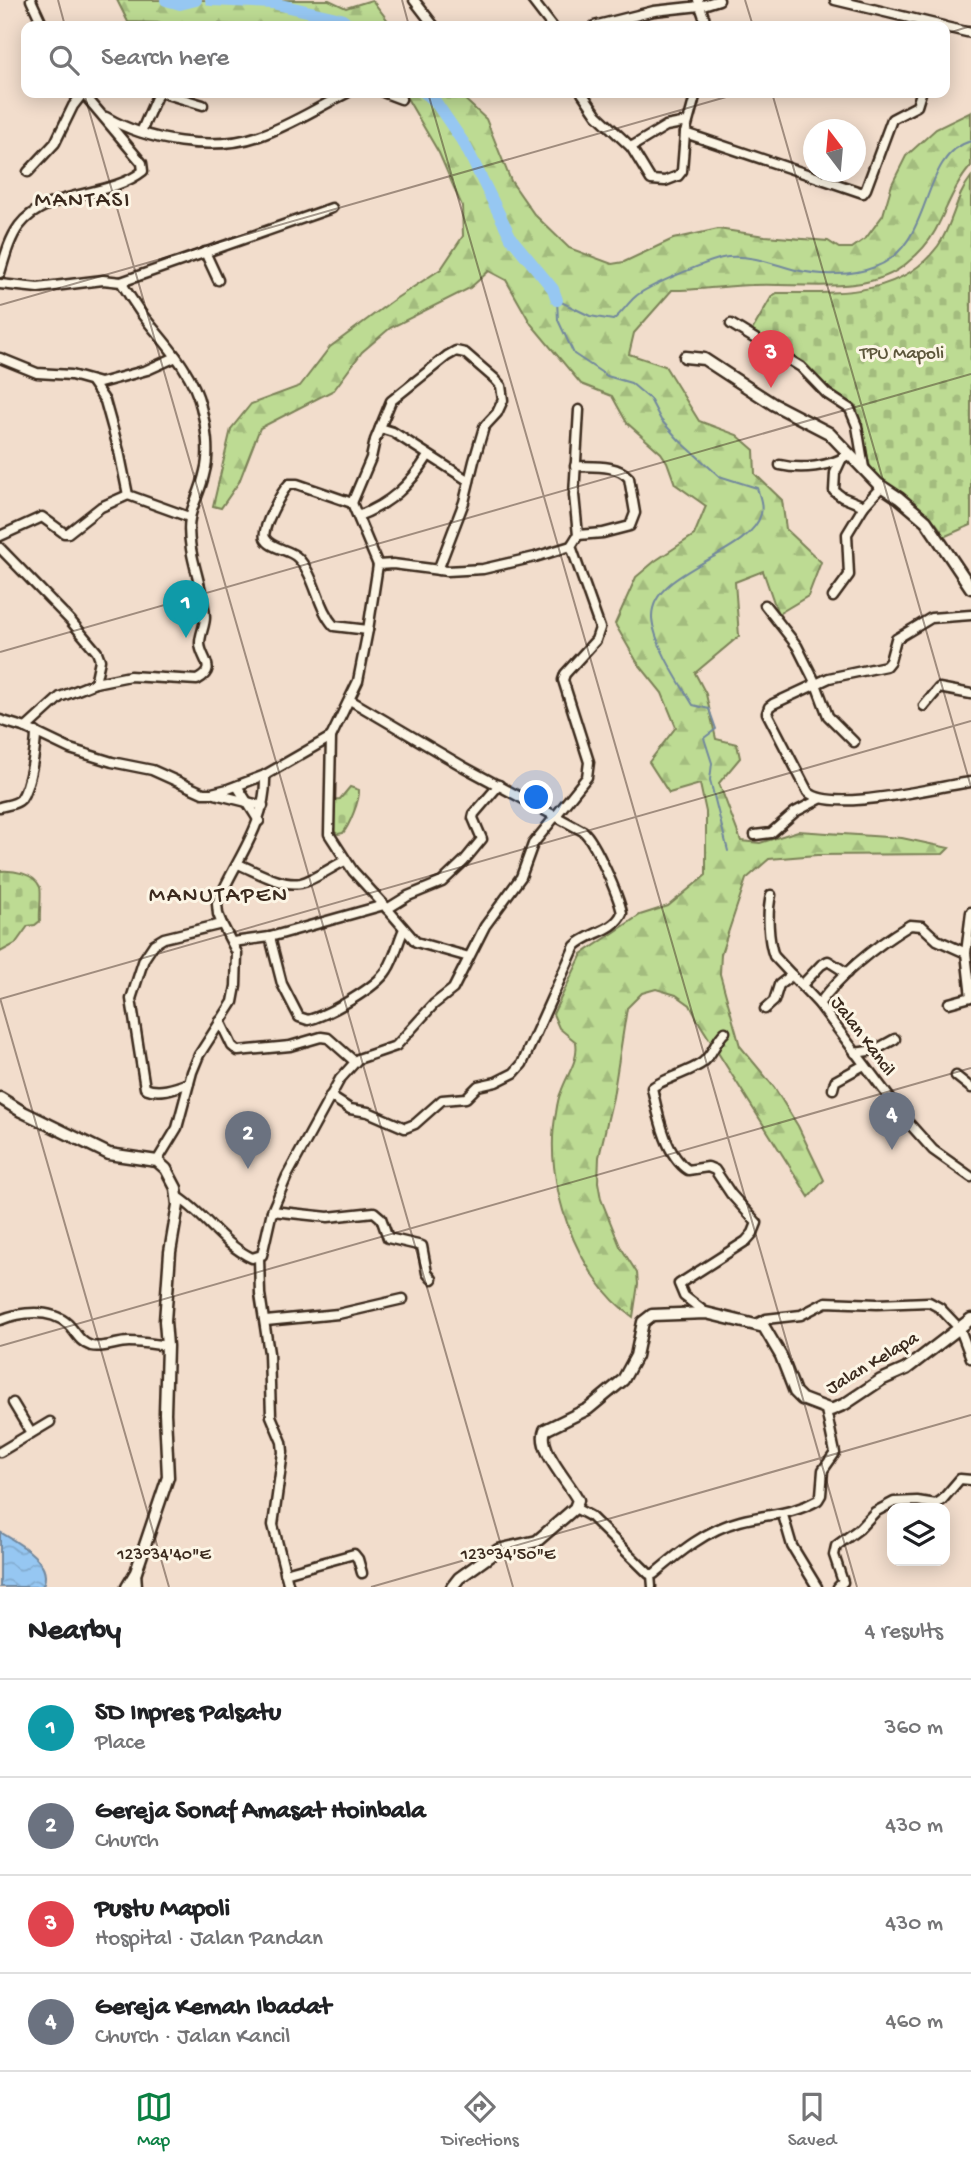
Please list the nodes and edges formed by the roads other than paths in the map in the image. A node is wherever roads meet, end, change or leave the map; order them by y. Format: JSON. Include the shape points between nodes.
{"nodes":[{"id":1,"x":31,"y":0,"type":"edge"},
{"id":2,"x":414,"y":0,"type":"edge"},
{"id":3,"x":532,"y":0,"type":"edge"},
{"id":4,"x":660,"y":0,"type":"edge"},
{"id":5,"x":719,"y":0,"type":"edge"},
{"id":6,"x":835,"y":0,"type":"edge"},
{"id":7,"x":699,"y":3,"type":"edge"},
{"id":8,"x":654,"y":11,"type":"junction"},
{"id":9,"x":41,"y":21,"type":"edge"},
{"id":10,"x":429,"y":21,"type":"edge"},
{"id":11,"x":548,"y":21,"type":"edge"},
{"id":12,"x":614,"y":21,"type":"edge"},
{"id":13,"x":705,"y":21,"type":"edge"},
{"id":14,"x":911,"y":21,"type":"edge"},
{"id":15,"x":950,"y":28,"type":"edge"},
{"id":16,"x":971,"y":33,"type":"edge"},
{"id":17,"x":79,"y":98,"type":"edge"},
{"id":18,"x":87,"y":98,"type":"edge"},
{"id":19,"x":158,"y":98,"type":"edge"},
{"id":20,"x":180,"y":98,"type":"edge"},
{"id":21,"x":337,"y":98,"type":"edge"},
{"id":22,"x":585,"y":98,"type":"edge"},
{"id":23,"x":694,"y":98,"type":"edge"},
{"id":24,"x":919,"y":98,"type":"edge"},
{"id":25,"x":203,"y":104,"type":"dead end"},
{"id":26,"x":97,"y":111,"type":"junction"},
{"id":27,"x":687,"y":122,"type":"junction"},
{"id":28,"x":141,"y":132,"type":"junction"},
{"id":29,"x":685,"y":133,"type":"junction"},
{"id":30,"x":631,"y":147,"type":"junction"},
{"id":31,"x":28,"y":172,"type":"dead end"},
{"id":32,"x":332,"y":208,"type":"dead end"},
{"id":33,"x":205,"y":252,"type":"junction"},
{"id":34,"x":0,"y":272,"type":"edge"},
{"id":35,"x":218,"y":279,"type":"dead end"},
{"id":36,"x":121,"y":282,"type":"junction"},
{"id":37,"x":0,"y":284,"type":"edge"},
{"id":38,"x":731,"y":324,"type":"dead end"},
{"id":39,"x":685,"y":356,"type":"dead end"},
{"id":40,"x":176,"y":357,"type":"junction"},
{"id":41,"x":0,"y":358,"type":"edge"},
{"id":42,"x":92,"y":382,"type":"junction"},
{"id":43,"x":579,"y":410,"type":"dead end"},
{"id":44,"x":380,"y":428,"type":"junction"},
{"id":45,"x":428,"y":456,"type":"junction"},
{"id":46,"x":845,"y":456,"type":"junction"},
{"id":47,"x":575,"y":466,"type":"junction"},
{"id":48,"x":780,"y":466,"type":"dead end"},
{"id":49,"x":864,"y":468,"type":"junction"},
{"id":50,"x":469,"y":481,"type":"junction"},
{"id":51,"x":881,"y":487,"type":"junction"},
{"id":52,"x":128,"y":495,"type":"junction"},
{"id":53,"x":352,"y":503,"type":"junction"},
{"id":54,"x":864,"y":506,"type":"junction"},
{"id":55,"x":358,"y":516,"type":"junction"},
{"id":56,"x":189,"y":517,"type":"junction"},
{"id":57,"x":578,"y":535,"type":"junction"},
{"id":58,"x":0,"y":536,"type":"edge"},
{"id":59,"x":571,"y":545,"type":"junction"},
{"id":60,"x":0,"y":548,"type":"edge"},
{"id":61,"x":378,"y":565,"type":"junction"},
{"id":62,"x":438,"y":570,"type":"junction"},
{"id":63,"x":971,"y":588,"type":"edge"},
{"id":64,"x":833,"y":597,"type":"dead end"},
{"id":65,"x":765,"y":605,"type":"dead end"},
{"id":66,"x":971,"y":615,"type":"edge"},
{"id":67,"x":368,"y":630,"type":"junction"},
{"id":68,"x":95,"y":683,"type":"junction"},
{"id":69,"x":816,"y":684,"type":"junction"},
{"id":70,"x":971,"y":694,"type":"edge"},
{"id":71,"x":350,"y":700,"type":"junction"},
{"id":72,"x":925,"y":706,"type":"dead end"},
{"id":73,"x":0,"y":720,"type":"edge"},
{"id":74,"x":29,"y":725,"type":"junction"},
{"id":75,"x":36,"y":734,"type":"junction"},
{"id":76,"x":331,"y":737,"type":"junction"},
{"id":77,"x":854,"y":743,"type":"dead end"},
{"id":78,"x":265,"y":775,"type":"junction"},
{"id":79,"x":971,"y":782,"type":"edge"},
{"id":80,"x":499,"y":785,"type":"junction"},
{"id":81,"x":237,"y":786,"type":"junction"},
{"id":82,"x":212,"y":793,"type":"junction"},
{"id":83,"x":820,"y":799,"type":"junction"},
{"id":84,"x":247,"y":802,"type":"junction"},
{"id":85,"x":262,"y":806,"type":"junction"},
{"id":86,"x":0,"y":807,"type":"edge"},
{"id":87,"x":554,"y":817,"type":"junction"},
{"id":88,"x":259,"y":821,"type":"junction"},
{"id":89,"x":755,"y":835,"type":"dead end"},
{"id":90,"x":345,"y":860,"type":"junction"},
{"id":91,"x":238,"y":864,"type":"junction"},
{"id":92,"x":771,"y":895,"type":"dead end"},
{"id":93,"x":386,"y":907,"type":"junction"},
{"id":94,"x":971,"y":912,"type":"edge"},
{"id":95,"x":222,"y":925,"type":"junction"},
{"id":96,"x":404,"y":929,"type":"junction"},
{"id":97,"x":270,"y":937,"type":"junction"},
{"id":98,"x":233,"y":942,"type":"junction"},
{"id":99,"x":966,"y":953,"type":"junction"},
{"id":100,"x":469,"y":957,"type":"junction"},
{"id":101,"x":847,"y":972,"type":"junction"},
{"id":102,"x":792,"y":975,"type":"junction"},
{"id":103,"x":802,"y":985,"type":"junction"},
{"id":104,"x":971,"y":997,"type":"edge"},
{"id":105,"x":949,"y":1003,"type":"dead end"},
{"id":106,"x":819,"y":1004,"type":"junction"},
{"id":107,"x":765,"y":1009,"type":"dead end"},
{"id":108,"x":220,"y":1021,"type":"junction"},
{"id":109,"x":725,"y":1032,"type":"dead end"},
{"id":110,"x":895,"y":1039,"type":"dead end"},
{"id":111,"x":855,"y":1053,"type":"junction"},
{"id":112,"x":354,"y":1061,"type":"junction"},
{"id":113,"x":864,"y":1065,"type":"junction"},
{"id":114,"x":956,"y":1076,"type":"dead end"},
{"id":115,"x":189,"y":1083,"type":"junction"},
{"id":116,"x":971,"y":1088,"type":"edge"},
{"id":117,"x":833,"y":1090,"type":"dead end"},
{"id":118,"x":330,"y":1096,"type":"junction"},
{"id":119,"x":0,"y":1098,"type":"edge"},
{"id":120,"x":157,"y":1161,"type":"junction"},
{"id":121,"x":971,"y":1177,"type":"edge"},
{"id":122,"x":178,"y":1198,"type":"junction"},
{"id":123,"x":272,"y":1211,"type":"junction"},
{"id":124,"x":259,"y":1257,"type":"junction"},
{"id":125,"x":432,"y":1279,"type":"dead end"},
{"id":126,"x":403,"y":1299,"type":"dead end"},
{"id":127,"x":706,"y":1313,"type":"junction"},
{"id":128,"x":971,"y":1319,"type":"edge"},
{"id":129,"x":0,"y":1320,"type":"edge"},
{"id":130,"x":266,"y":1321,"type":"junction"},
{"id":131,"x":757,"y":1324,"type":"junction"},
{"id":132,"x":960,"y":1329,"type":"junction"},
{"id":133,"x":167,"y":1346,"type":"junction"},
{"id":134,"x":971,"y":1358,"type":"edge"},
{"id":135,"x":13,"y":1403,"type":"dead end"},
{"id":136,"x":826,"y":1410,"type":"junction"},
{"id":137,"x":50,"y":1422,"type":"dead end"},
{"id":138,"x":31,"y":1433,"type":"junction"},
{"id":139,"x":0,"y":1452,"type":"edge"},
{"id":140,"x":971,"y":1480,"type":"edge"},
{"id":141,"x":575,"y":1508,"type":"junction"},
{"id":142,"x":783,"y":1515,"type":"junction"},
{"id":143,"x":136,"y":1572,"type":"junction"},
{"id":144,"x":285,"y":1573,"type":"junction"},
{"id":145,"x":362,"y":1573,"type":"dead end"},
{"id":146,"x":652,"y":1575,"type":"junction"},
{"id":147,"x":127,"y":1587,"type":"edge"},
{"id":148,"x":137,"y":1587,"type":"edge"},
{"id":149,"x":289,"y":1587,"type":"edge"},
{"id":150,"x":452,"y":1587,"type":"edge"},
{"id":151,"x":652,"y":1587,"type":"edge"},
{"id":152,"x":817,"y":1587,"type":"edge"},
{"id":153,"x":838,"y":1587,"type":"edge"}],
"edges":[{"from":1,"to":9,"type":"street"},
{"from":2,"to":10,"type":"street"},
{"from":3,"to":11,"type":"street"},
{"from":4,"to":8,"type":"street"},
{"from":5,"to":7,"type":"street"},
{"from":6,"to":14,"type":"street"},
{"from":7,"to":8,"type":"street"},
{"from":7,"to":13,"type":"street"},
{"from":8,"to":12,"type":"street"},
{"from":15,"to":16,"type":"street"},
{"from":17,"to":31,"type":"street","via":[[55,143]]},
{"from":18,"to":26,"type":"street"},
{"from":19,"to":28,"type":"street"},
{"from":20,"to":25,"type":"street"},
{"from":21,"to":28,"type":"street","via":[[246,140],[169,140]]},
{"from":22,"to":30,"type":"street"},
{"from":23,"to":27,"type":"street"},
{"from":24,"to":29,"type":"street","via":[[917,106],[892,119],[863,193]]},
{"from":26,"to":28,"type":"street"},
{"from":26,"to":34,"type":"street","via":[[142,163],[143,171],[30,215],[14,233]]},
{"from":27,"to":29,"type":"street"},
{"from":27,"to":30,"type":"street","via":[[666,126]]},
{"from":29,"to":30,"type":"street","via":[[682,171],[665,181],[651,180]]},
{"from":32,"to":33,"type":"street"},
{"from":33,"to":35,"type":"street"},
{"from":33,"to":36,"type":"street"},
{"from":36,"to":37,"type":"street","via":[[37,288]]},
{"from":36,"to":40,"type":"street"},
{"from":38,"to":49,"type":"street","via":[[801,367],[827,394],[850,409]]},
{"from":39,"to":46,"type":"street","via":[[704,359],[772,404],[821,428]]},
{"from":40,"to":42,"type":"street","via":[[110,382]]},
{"from":40,"to":56,"type":"street","via":[[202,409],[207,455],[204,478]]},
{"from":41,"to":42,"type":"street","via":[[37,373],[71,375]]},
{"from":42,"to":52,"type":"street","via":[[104,401]]},
{"from":43,"to":47,"type":"street"},
{"from":44,"to":45,"type":"street"},
{"from":44,"to":50,"type":"street","via":[[397,395],[447,356],[465,353],[495,379],[503,396],[500,408],[484,427]]},
{"from":44,"to":53,"type":"street"},
{"from":45,"to":50,"type":"street"},
{"from":45,"to":55,"type":"street","via":[[399,493]]},
{"from":46,"to":48,"type":"street","via":[[800,469]]},
{"from":46,"to":49,"type":"street"},
{"from":46,"to":54,"type":"street","via":[[835,473],[834,491]]},
{"from":47,"to":57,"type":"street"},
{"from":47,"to":57,"type":"street","via":[[626,474],[635,513],[630,526]]},
{"from":49,"to":51,"type":"street"},
{"from":50,"to":62,"type":"street"},
{"from":51,"to":54,"type":"street"},
{"from":51,"to":63,"type":"street","via":[[926,521]]},
{"from":52,"to":56,"type":"street"},
{"from":52,"to":58,"type":"street","via":[[68,533],[43,517]]},
{"from":53,"to":55,"type":"street"},
{"from":53,"to":67,"type":"street","via":[[289,484],[264,534],[269,543],[292,552],[302,562],[334,626]]},
{"from":54,"to":64,"type":"street","via":[[847,534],[849,575]]},
{"from":55,"to":61,"type":"street"},
{"from":56,"to":68,"type":"street","via":[[191,549],[204,603],[200,642],[207,671],[197,680],[130,676]]},
{"from":57,"to":59,"type":"street"},
{"from":59,"to":62,"type":"street","via":[[483,569]]},
{"from":59,"to":87,"type":"street","via":[[600,632],[563,678],[590,767],[585,780]]},
{"from":60,"to":68,"type":"street","via":[[97,652],[100,660]]},
{"from":61,"to":62,"type":"street"},
{"from":61,"to":67,"type":"street"},
{"from":65,"to":69,"type":"street","via":[[797,646]]},
{"from":66,"to":69,"type":"street","via":[[931,618],[896,639],[886,666]]},
{"from":67,"to":71,"type":"street","via":[[363,664]]},
{"from":68,"to":74,"type":"street","via":[[60,697]]},
{"from":69,"to":77,"type":"street","via":[[828,716]]},
{"from":69,"to":83,"type":"street","via":[[774,704],[766,713],[808,792]]},
{"from":70,"to":72,"type":"street","via":[[940,688]]},
{"from":71,"to":76,"type":"street"},
{"from":71,"to":80,"type":"street"},
{"from":73,"to":74,"type":"street"},
{"from":74,"to":75,"type":"street"},
{"from":75,"to":82,"type":"street"},
{"from":75,"to":86,"type":"street","via":[[22,797]]},
{"from":76,"to":78,"type":"street"},
{"from":76,"to":90,"type":"street","via":[[328,829]]},
{"from":78,"to":81,"type":"street"},
{"from":78,"to":85,"type":"street"},
{"from":79,"to":83,"type":"street","via":[[873,798]]},
{"from":80,"to":87,"type":"street"},
{"from":80,"to":93,"type":"street","via":[[474,814],[482,839],[464,861],[442,882]]},
{"from":81,"to":82,"type":"street"},
{"from":81,"to":84,"type":"street"},
{"from":82,"to":84,"type":"street"},
{"from":83,"to":89,"type":"street","via":[[795,812],[771,833]]},
{"from":84,"to":85,"type":"street"},
{"from":84,"to":88,"type":"street"},
{"from":85,"to":88,"type":"street"},
{"from":87,"to":100,"type":"street","via":[[533,844],[521,877]]},
{"from":87,"to":118,"type":"street","via":[[590,837],[622,914],[575,946],[520,1067],[496,1082],[478,1086],[466,1098],[442,1100],[405,1128],[350,1109]]},
{"from":88,"to":91,"type":"street"},
{"from":90,"to":91,"type":"street","via":[[298,883]]},
{"from":90,"to":93,"type":"street"},
{"from":91,"to":95,"type":"street","via":[[217,904]]},
{"from":92,"to":102,"type":"street","name":"Jalan Kancil","via":[[771,947]]},
{"from":93,"to":96,"type":"street"},
{"from":93,"to":97,"type":"street"},
{"from":94,"to":99,"type":"street"},
{"from":95,"to":98,"type":"street"},
{"from":95,"to":115,"type":"street","via":[[157,941],[132,990],[144,1087],[163,1090]]},
{"from":96,"to":97,"type":"street","via":[[388,970],[377,981],[309,1020],[299,1017],[286,992]]},
{"from":96,"to":100,"type":"street","via":[[420,944]]},
{"from":97,"to":98,"type":"street"},
{"from":98,"to":108,"type":"street","via":[[236,986],[233,1002]]},
{"from":99,"to":101,"type":"street","via":[[937,940],[922,926],[910,925]]},
{"from":99,"to":104,"type":"street"},
{"from":100,"to":112,"type":"street","via":[[453,989],[404,1039],[390,1049]]},
{"from":101,"to":103,"type":"street","via":[[824,962]]},
{"from":101,"to":106,"type":"street"},
{"from":102,"to":103,"type":"street","name":"Jalan Kancil"},
{"from":102,"to":107,"type":"street","via":[[779,985],[774,1001]]},
{"from":103,"to":106,"type":"street","name":"Jalan Kancil"},
{"from":104,"to":105,"type":"street"},
{"from":106,"to":111,"type":"street","name":"Jalan Kancil"},
{"from":108,"to":112,"type":"street","via":[[238,1051],[290,1046],[321,1037]]},
{"from":108,"to":115,"type":"street","via":[[199,1055]]},
{"from":109,"to":127,"type":"street","via":[[704,1062],[652,1088],[664,1133],[682,1165],[688,1170],[715,1170],[757,1223],[746,1241],[680,1284],[684,1296]]},
{"from":110,"to":111,"type":"street","via":[[875,1050]]},
{"from":111,"to":113,"type":"street","name":"Jalan Kancil"},
{"from":112,"to":118,"type":"street"},
{"from":113,"to":117,"type":"street","via":[[835,1081]]},
{"from":113,"to":121,"type":"street","name":"Jalan Kancil","via":[[933,1150]]},
{"from":114,"to":116,"type":"street"},
{"from":115,"to":120,"type":"street","via":[[177,1128]]},
{"from":118,"to":123,"type":"street"},
{"from":119,"to":120,"type":"street","via":[[108,1153]]},
{"from":120,"to":122,"type":"street","via":[[172,1177]]},
{"from":122,"to":124,"type":"street","via":[[233,1248]]},
{"from":122,"to":133,"type":"street","via":[[166,1303]]},
{"from":123,"to":124,"type":"street","via":[[265,1250]]},
{"from":123,"to":125,"type":"street","via":[[328,1217],[377,1213],[388,1238],[422,1246]]},
{"from":124,"to":130,"type":"street"},
{"from":126,"to":130,"type":"street","via":[[338,1314]]},
{"from":127,"to":131,"type":"street"},
{"from":127,"to":141,"type":"street","via":[[662,1313],[646,1318],[624,1380],[588,1409],[545,1430],[552,1460],[578,1500]]},
{"from":128,"to":132,"type":"street","name":"Jalan Kelapa"},
{"from":129,"to":133,"type":"street","via":[[20,1314],[47,1315],[66,1322],[84,1343],[96,1347],[130,1342]]},
{"from":130,"to":144,"type":"street","via":[[271,1416],[283,1452],[273,1525]]},
{"from":131,"to":132,"type":"street","via":[[801,1315],[825,1302],[923,1301],[940,1308]]},
{"from":131,"to":136,"type":"street","name":"Jalan Kelapa","via":[[769,1332],[795,1392]]},
{"from":132,"to":134,"type":"street"},
{"from":132,"to":136,"type":"street","name":"Jalan Kelapa","via":[[906,1369]]},
{"from":133,"to":143,"type":"street","via":[[168,1477]]},
{"from":135,"to":138,"type":"street"},
{"from":136,"to":142,"type":"street","via":[[835,1448],[823,1470],[820,1498]]},
{"from":137,"to":138,"type":"street"},
{"from":138,"to":139,"type":"street"},
{"from":140,"to":153,"type":"street","via":[[960,1479],[936,1504],[894,1502],[875,1512],[836,1546],[834,1555],[843,1582]]},
{"from":141,"to":146,"type":"street","via":[[590,1516]]},
{"from":141,"to":150,"type":"street","via":[[537,1541],[503,1548]]},
{"from":142,"to":146,"type":"street","via":[[720,1528],[682,1550]]},
{"from":142,"to":152,"type":"street","via":[[792,1546]]},
{"from":143,"to":147,"type":"street"},
{"from":143,"to":148,"type":"street"},
{"from":144,"to":145,"type":"street","via":[[354,1554]]},
{"from":144,"to":149,"type":"street"},
{"from":146,"to":151,"type":"street"}]}
